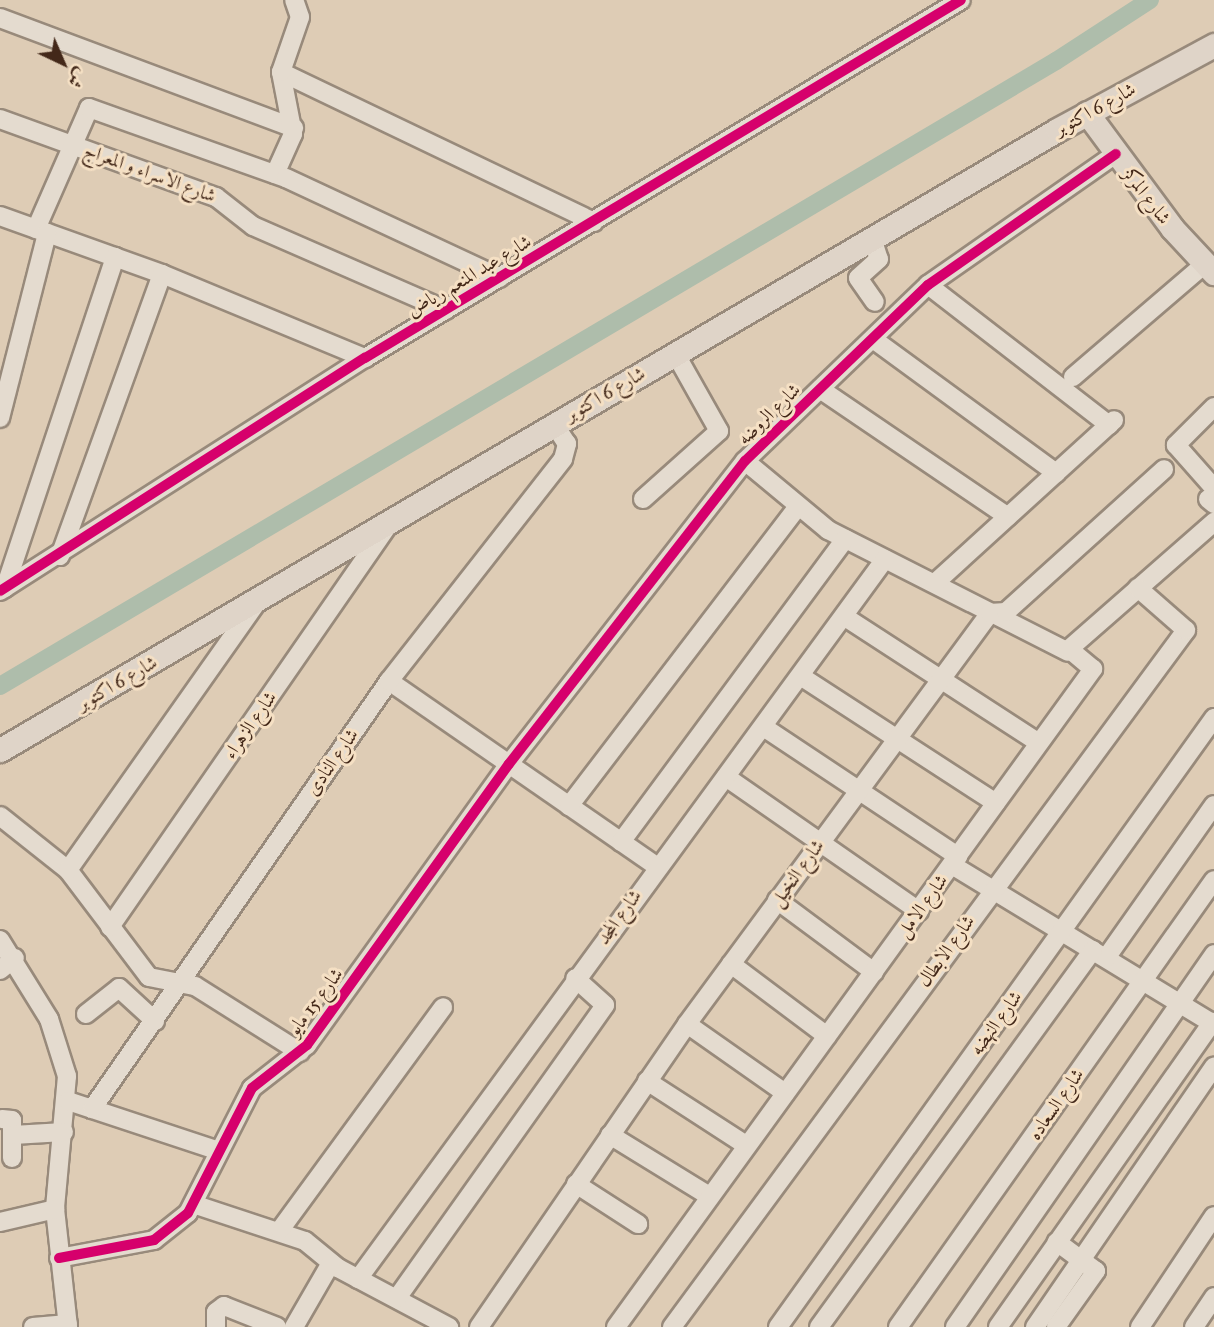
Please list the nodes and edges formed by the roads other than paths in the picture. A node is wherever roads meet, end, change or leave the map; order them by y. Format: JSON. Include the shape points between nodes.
{"nodes":[{"id":1,"x":294,"y":0,"type":"edge"},
{"id":2,"x":961,"y":0,"type":"edge"},
{"id":3,"x":0,"y":18,"type":"edge"},
{"id":4,"x":1214,"y":45,"type":"edge"},
{"id":5,"x":281,"y":72,"type":"junction"},
{"id":6,"x":1087,"y":113,"type":"junction"},
{"id":7,"x":0,"y":119,"type":"edge"},
{"id":8,"x":294,"y":128,"type":"junction"},
{"id":9,"x":70,"y":144,"type":"junction"},
{"id":10,"x":1116,"y":155,"type":"junction"},
{"id":11,"x":275,"y":174,"type":"junction"},
{"id":12,"x":0,"y":218,"type":"edge"},
{"id":13,"x":594,"y":222,"type":"junction"},
{"id":14,"x":42,"y":231,"type":"junction"},
{"id":15,"x":872,"y":238,"type":"junction"},
{"id":16,"x":114,"y":257,"type":"junction"},
{"id":17,"x":1209,"y":268,"type":"edge"},
{"id":18,"x":162,"y":274,"type":"junction"},
{"id":19,"x":500,"y":278,"type":"junction"},
{"id":20,"x":928,"y":285,"type":"junction"},
{"id":21,"x":874,"y":302,"type":"dead end"},
{"id":22,"x":445,"y":310,"type":"junction"},
{"id":23,"x":873,"y":339,"type":"junction"},
{"id":24,"x":675,"y":353,"type":"junction"},
{"id":25,"x":365,"y":358,"type":"junction"},
{"id":26,"x":1073,"y":377,"type":"dead end"},
{"id":27,"x":820,"y":389,"type":"junction"},
{"id":28,"x":1214,"y":407,"type":"edge"},
{"id":29,"x":0,"y":418,"type":"edge"},
{"id":30,"x":554,"y":424,"type":"junction"},
{"id":31,"x":745,"y":461,"type":"junction"},
{"id":32,"x":1164,"y":470,"type":"dead end"},
{"id":33,"x":1056,"y":473,"type":"junction"},
{"id":34,"x":1212,"y":497,"type":"edge"},
{"id":35,"x":643,"y":499,"type":"dead end"},
{"id":36,"x":798,"y":506,"type":"junction"},
{"id":37,"x":1008,"y":517,"type":"junction"},
{"id":38,"x":390,"y":522,"type":"junction"},
{"id":39,"x":1214,"y":522,"type":"edge"},
{"id":40,"x":845,"y":539,"type":"junction"},
{"id":41,"x":60,"y":556,"type":"junction"},
{"id":42,"x":885,"y":559,"type":"junction"},
{"id":43,"x":935,"y":583,"type":"junction"},
{"id":44,"x":1138,"y":588,"type":"junction"},
{"id":45,"x":2,"y":589,"type":"edge"},
{"id":46,"x":256,"y":603,"type":"junction"},
{"id":47,"x":990,"y":613,"type":"junction"},
{"id":48,"x":845,"y":617,"type":"junction"},
{"id":49,"x":1068,"y":652,"type":"junction"},
{"id":50,"x":802,"y":677,"type":"junction"},
{"id":51,"x":940,"y":678,"type":"junction"},
{"id":52,"x":389,"y":681,"type":"junction"},
{"id":53,"x":1214,"y":718,"type":"edge"},
{"id":54,"x":765,"y":728,"type":"junction"},
{"id":55,"x":895,"y":737,"type":"junction"},
{"id":56,"x":1039,"y":743,"type":"junction"},
{"id":57,"x":0,"y":750,"type":"edge"},
{"id":58,"x":509,"y":764,"type":"junction"},
{"id":59,"x":726,"y":777,"type":"junction"},
{"id":60,"x":857,"y":789,"type":"junction"},
{"id":61,"x":996,"y":803,"type":"junction"},
{"id":62,"x":1214,"y":805,"type":"edge"},
{"id":63,"x":569,"y":806,"type":"junction"},
{"id":64,"x":0,"y":816,"type":"edge"},
{"id":65,"x":819,"y":841,"type":"junction"},
{"id":66,"x":621,"y":842,"type":"junction"},
{"id":67,"x":955,"y":860,"type":"junction"},
{"id":68,"x":656,"y":866,"type":"junction"},
{"id":69,"x":68,"y":870,"type":"junction"},
{"id":70,"x":1214,"y":880,"type":"edge"},
{"id":71,"x":991,"y":889,"type":"junction"},
{"id":72,"x":777,"y":900,"type":"junction"},
{"id":73,"x":919,"y":911,"type":"junction"},
{"id":74,"x":110,"y":927,"type":"junction"},
{"id":75,"x":1062,"y":931,"type":"junction"},
{"id":76,"x":0,"y":940,"type":"edge"},
{"id":77,"x":1100,"y":954,"type":"junction"},
{"id":78,"x":1214,"y":954,"type":"edge"},
{"id":79,"x":15,"y":958,"type":"junction"},
{"id":80,"x":731,"y":964,"type":"junction"},
{"id":81,"x":0,"y":970,"type":"edge"},
{"id":82,"x":874,"y":972,"type":"junction"},
{"id":83,"x":575,"y":978,"type":"junction"},
{"id":84,"x":1143,"y":981,"type":"junction"},
{"id":85,"x":176,"y":983,"type":"junction"},
{"id":86,"x":1180,"y":1003,"type":"junction"},
{"id":87,"x":443,"y":1007,"type":"dead end"},
{"id":88,"x":86,"y":1014,"type":"dead end"},
{"id":89,"x":155,"y":1021,"type":"junction"},
{"id":90,"x":1213,"y":1023,"type":"edge"},
{"id":91,"x":687,"y":1024,"type":"junction"},
{"id":92,"x":827,"y":1036,"type":"junction"},
{"id":93,"x":300,"y":1052,"type":"junction"},
{"id":94,"x":1214,"y":1067,"type":"edge"},
{"id":95,"x":647,"y":1081,"type":"junction"},
{"id":96,"x":785,"y":1093,"type":"junction"},
{"id":97,"x":68,"y":1101,"type":"junction"},
{"id":98,"x":92,"y":1109,"type":"junction"},
{"id":99,"x":2,"y":1119,"type":"dead end"},
{"id":100,"x":64,"y":1132,"type":"junction"},
{"id":101,"x":13,"y":1135,"type":"junction"},
{"id":102,"x":610,"y":1135,"type":"junction"},
{"id":103,"x":746,"y":1145,"type":"junction"},
{"id":104,"x":216,"y":1150,"type":"junction"},
{"id":105,"x":12,"y":1158,"type":"dead end"},
{"id":106,"x":576,"y":1184,"type":"junction"},
{"id":107,"x":709,"y":1196,"type":"junction"},
{"id":108,"x":193,"y":1204,"type":"junction"},
{"id":109,"x":55,"y":1209,"type":"junction"},
{"id":110,"x":1214,"y":1216,"type":"edge"},
{"id":111,"x":0,"y":1222,"type":"edge"},
{"id":112,"x":638,"y":1224,"type":"dead end"},
{"id":113,"x":280,"y":1230,"type":"junction"},
{"id":114,"x":0,"y":1235,"type":"edge"},
{"id":115,"x":1057,"y":1242,"type":"junction"},
{"id":116,"x":59,"y":1258,"type":"junction"},
{"id":117,"x":1082,"y":1260,"type":"junction"},
{"id":118,"x":331,"y":1263,"type":"junction"},
{"id":119,"x":358,"y":1279,"type":"junction"},
{"id":120,"x":1214,"y":1297,"type":"edge"},
{"id":121,"x":397,"y":1298,"type":"junction"},
{"id":122,"x":68,"y":1326,"type":"edge"},
{"id":123,"x":33,"y":1327,"type":"edge"},
{"id":124,"x":216,"y":1327,"type":"edge"},
{"id":125,"x":277,"y":1327,"type":"edge"},
{"id":126,"x":294,"y":1327,"type":"edge"},
{"id":127,"x":449,"y":1327,"type":"edge"},
{"id":128,"x":479,"y":1327,"type":"edge"},
{"id":129,"x":616,"y":1327,"type":"edge"},
{"id":130,"x":672,"y":1327,"type":"edge"},
{"id":131,"x":778,"y":1327,"type":"edge"},
{"id":132,"x":819,"y":1327,"type":"edge"},
{"id":133,"x":898,"y":1327,"type":"edge"},
{"id":134,"x":956,"y":1327,"type":"edge"},
{"id":135,"x":998,"y":1327,"type":"edge"},
{"id":136,"x":1035,"y":1327,"type":"edge"},
{"id":137,"x":1056,"y":1327,"type":"edge"},
{"id":138,"x":1140,"y":1327,"type":"edge"},
{"id":139,"x":1194,"y":1327,"type":"edge"}],
"edges":[{"from":1,"to":5,"type":"street","via":[[300,17]]},
{"from":2,"to":13,"type":"street","name":"شارع عبد المنعم رياض"},
{"from":3,"to":8,"type":"street"},
{"from":4,"to":6,"type":"main road","name":"شارع 6 اكتوبر"},
{"from":5,"to":8,"type":"street"},
{"from":5,"to":13,"type":"street"},
{"from":6,"to":10,"type":"main road","name":"شارع المركز"},
{"from":6,"to":15,"type":"main road","name":"شارع 6 اكتوبر"},
{"from":7,"to":9,"type":"street","name":"شارع الاسراء و المعراج"},
{"from":8,"to":11,"type":"street"},
{"from":9,"to":11,"type":"street","via":[[82,114],[92,108]]},
{"from":9,"to":14,"type":"street"},
{"from":9,"to":22,"type":"street","name":"شارع الاسراء و المعراج","via":[[216,197],[253,226]]},
{"from":10,"to":17,"type":"main road","name":"شارع المركز"},
{"from":10,"to":20,"type":"street","name":"شارع الروضه"},
{"from":11,"to":19,"type":"street"},
{"from":12,"to":14,"type":"street"},
{"from":13,"to":19,"type":"street","name":"شارع عبد المنعم رياض"},
{"from":14,"to":16,"type":"street"},
{"from":14,"to":29,"type":"street"},
{"from":15,"to":21,"type":"street","via":[[879,259],[858,278]]},
{"from":15,"to":24,"type":"main road","name":"شارع 6 اكتوبر"},
{"from":16,"to":18,"type":"street"},
{"from":16,"to":45,"type":"street"},
{"from":17,"to":26,"type":"street"},
{"from":18,"to":25,"type":"street"},
{"from":18,"to":41,"type":"street"},
{"from":19,"to":22,"type":"street","name":"شارع عبد المنعم رياض"},
{"from":20,"to":23,"type":"street","name":"شارع الروضه"},
{"from":20,"to":33,"type":"street","via":[[1111,423]]},
{"from":22,"to":25,"type":"street","name":"شارع عبد المنعم رياض"},
{"from":23,"to":27,"type":"street","name":"شارع الروضه"},
{"from":23,"to":33,"type":"street"},
{"from":24,"to":30,"type":"main road","name":"شارع 6 اكتوبر"},
{"from":24,"to":35,"type":"street","via":[[719,431]]},
{"from":25,"to":41,"type":"street","name":"شارع عبد المنعم رياض"},
{"from":27,"to":31,"type":"street","name":"شارع الروضه"},
{"from":27,"to":37,"type":"street"},
{"from":28,"to":34,"type":"street","via":[[1176,445]]},
{"from":30,"to":38,"type":"main road","name":"شارع 6 اكتوبر"},
{"from":30,"to":52,"type":"street","name":"شارع النادى","via":[[565,439],[566,454]]},
{"from":31,"to":36,"type":"street"},
{"from":31,"to":58,"type":"street","name":"شارع الروضه"},
{"from":32,"to":47,"type":"street","name":"شارع النخيل","via":[[1006,612]]},
{"from":33,"to":37,"type":"street"},
{"from":36,"to":40,"type":"street"},
{"from":36,"to":63,"type":"street"},
{"from":37,"to":43,"type":"street"},
{"from":38,"to":46,"type":"main road","name":"شارع 6 اكتوبر"},
{"from":38,"to":74,"type":"street","name":"شارع الزهراء"},
{"from":39,"to":44,"type":"street"},
{"from":40,"to":42,"type":"street"},
{"from":40,"to":66,"type":"street"},
{"from":41,"to":45,"type":"street","name":"شارع عبد المنعم رياض"},
{"from":42,"to":43,"type":"street"},
{"from":42,"to":48,"type":"street","name":"شارع المجد"},
{"from":43,"to":47,"type":"street"},
{"from":44,"to":49,"type":"street"},
{"from":44,"to":71,"type":"street","name":"شارع الابطال","via":[[1186,630]]},
{"from":46,"to":57,"type":"main road","name":"شارع 6 اكتوبر"},
{"from":46,"to":69,"type":"street"},
{"from":47,"to":49,"type":"street"},
{"from":47,"to":51,"type":"street","name":"شارع النخيل"},
{"from":48,"to":50,"type":"street","name":"شارع المجد"},
{"from":48,"to":51,"type":"street"},
{"from":49,"to":56,"type":"street","name":"شارع الامل","via":[[1093,669]]},
{"from":50,"to":54,"type":"street","name":"شارع المجد"},
{"from":50,"to":55,"type":"street"},
{"from":51,"to":55,"type":"street","name":"شارع النخيل"},
{"from":51,"to":56,"type":"street"},
{"from":52,"to":58,"type":"street"},
{"from":52,"to":85,"type":"street","name":"شارع النادى"},
{"from":53,"to":75,"type":"street","name":"شارع النهضه"},
{"from":54,"to":59,"type":"street","name":"شارع المجد"},
{"from":54,"to":60,"type":"street"},
{"from":55,"to":60,"type":"street","name":"شارع النخيل"},
{"from":55,"to":61,"type":"street"},
{"from":56,"to":61,"type":"street","name":"شارع الامل"},
{"from":58,"to":63,"type":"street"},
{"from":58,"to":93,"type":"street","name":"شارع 15 مايو"},
{"from":59,"to":65,"type":"street"},
{"from":59,"to":68,"type":"street","name":"شارع المجد"},
{"from":60,"to":65,"type":"street","name":"شارع النخيل"},
{"from":60,"to":67,"type":"street"},
{"from":61,"to":67,"type":"street","name":"شارع الامل"},
{"from":62,"to":77,"type":"street"},
{"from":63,"to":66,"type":"street"},
{"from":64,"to":69,"type":"street"},
{"from":65,"to":72,"type":"street","name":"شارع النخيل"},
{"from":65,"to":73,"type":"street"},
{"from":66,"to":68,"type":"street"},
{"from":67,"to":71,"type":"street"},
{"from":67,"to":73,"type":"street","name":"شارع الامل"},
{"from":68,"to":83,"type":"street","name":"شارع المجد"},
{"from":69,"to":74,"type":"street"},
{"from":70,"to":84,"type":"street","name":"شارع السعاده"},
{"from":71,"to":75,"type":"street"},
{"from":71,"to":130,"type":"street","name":"شارع الابطال"},
{"from":72,"to":80,"type":"street","name":"شارع النخيل"},
{"from":72,"to":82,"type":"street"},
{"from":73,"to":82,"type":"street","name":"شارع الامل"},
{"from":74,"to":85,"type":"street","via":[[149,977]]},
{"from":75,"to":77,"type":"street"},
{"from":75,"to":131,"type":"street","name":"شارع النهضه"},
{"from":76,"to":79,"type":"street"},
{"from":77,"to":84,"type":"street"},
{"from":77,"to":132,"type":"street"},
{"from":78,"to":86,"type":"street"},
{"from":79,"to":81,"type":"street"},
{"from":79,"to":97,"type":"street","via":[[61,1049]]},
{"from":80,"to":91,"type":"street","name":"شارع النخيل"},
{"from":80,"to":92,"type":"street"},
{"from":82,"to":92,"type":"street","name":"شارع الامل"},
{"from":83,"to":119,"type":"street","name":"شارع المجد"},
{"from":83,"to":121,"type":"street","via":[[605,1005]]},
{"from":84,"to":86,"type":"street"},
{"from":84,"to":133,"type":"street","name":"شارع السعاده"},
{"from":85,"to":89,"type":"street","name":"شارع النادى"},
{"from":85,"to":93,"type":"street","via":[[195,986]]},
{"from":86,"to":90,"type":"street"},
{"from":86,"to":134,"type":"street"},
{"from":87,"to":113,"type":"street"},
{"from":88,"to":89,"type":"street","via":[[119,988]]},
{"from":89,"to":98,"type":"street","name":"شارع النادى"},
{"from":90,"to":115,"type":"street"},
{"from":91,"to":95,"type":"street","name":"شارع النخيل"},
{"from":91,"to":96,"type":"street"},
{"from":92,"to":96,"type":"street","name":"شارع الامل"},
{"from":93,"to":104,"type":"street","name":"شارع 15 مايو","via":[[253,1088]]},
{"from":94,"to":117,"type":"street"},
{"from":95,"to":102,"type":"street","name":"شارع النخيل"},
{"from":95,"to":103,"type":"street"},
{"from":96,"to":103,"type":"street","name":"شارع الامل"},
{"from":97,"to":98,"type":"street"},
{"from":97,"to":100,"type":"street"},
{"from":98,"to":104,"type":"street"},
{"from":99,"to":101,"type":"street","via":[[12,1119]]},
{"from":100,"to":101,"type":"street"},
{"from":100,"to":109,"type":"street"},
{"from":101,"to":105,"type":"street"},
{"from":102,"to":106,"type":"street","name":"شارع النخيل"},
{"from":102,"to":107,"type":"street"},
{"from":103,"to":107,"type":"street","name":"شارع الامل"},
{"from":104,"to":108,"type":"street","name":"شارع 15 مايو"},
{"from":106,"to":112,"type":"street"},
{"from":106,"to":128,"type":"street","name":"شارع النخيل"},
{"from":107,"to":129,"type":"street","name":"شارع الامل"},
{"from":108,"to":113,"type":"street"},
{"from":108,"to":116,"type":"street","name":"شارع 15 مايو","via":[[154,1240]]},
{"from":109,"to":111,"type":"street"},
{"from":109,"to":116,"type":"street"},
{"from":110,"to":138,"type":"street"},
{"from":111,"to":114,"type":"street"},
{"from":113,"to":118,"type":"street"},
{"from":115,"to":117,"type":"street"},
{"from":115,"to":135,"type":"street"},
{"from":116,"to":122,"type":"street"},
{"from":117,"to":136,"type":"street"},
{"from":117,"to":137,"type":"street","via":[[1096,1271]]},
{"from":118,"to":119,"type":"street"},
{"from":118,"to":126,"type":"street"},
{"from":119,"to":121,"type":"street"},
{"from":120,"to":139,"type":"street"},
{"from":121,"to":127,"type":"street"},
{"from":122,"to":123,"type":"street"},
{"from":124,"to":125,"type":"street","via":[[216,1312],[224,1306]]}]}
